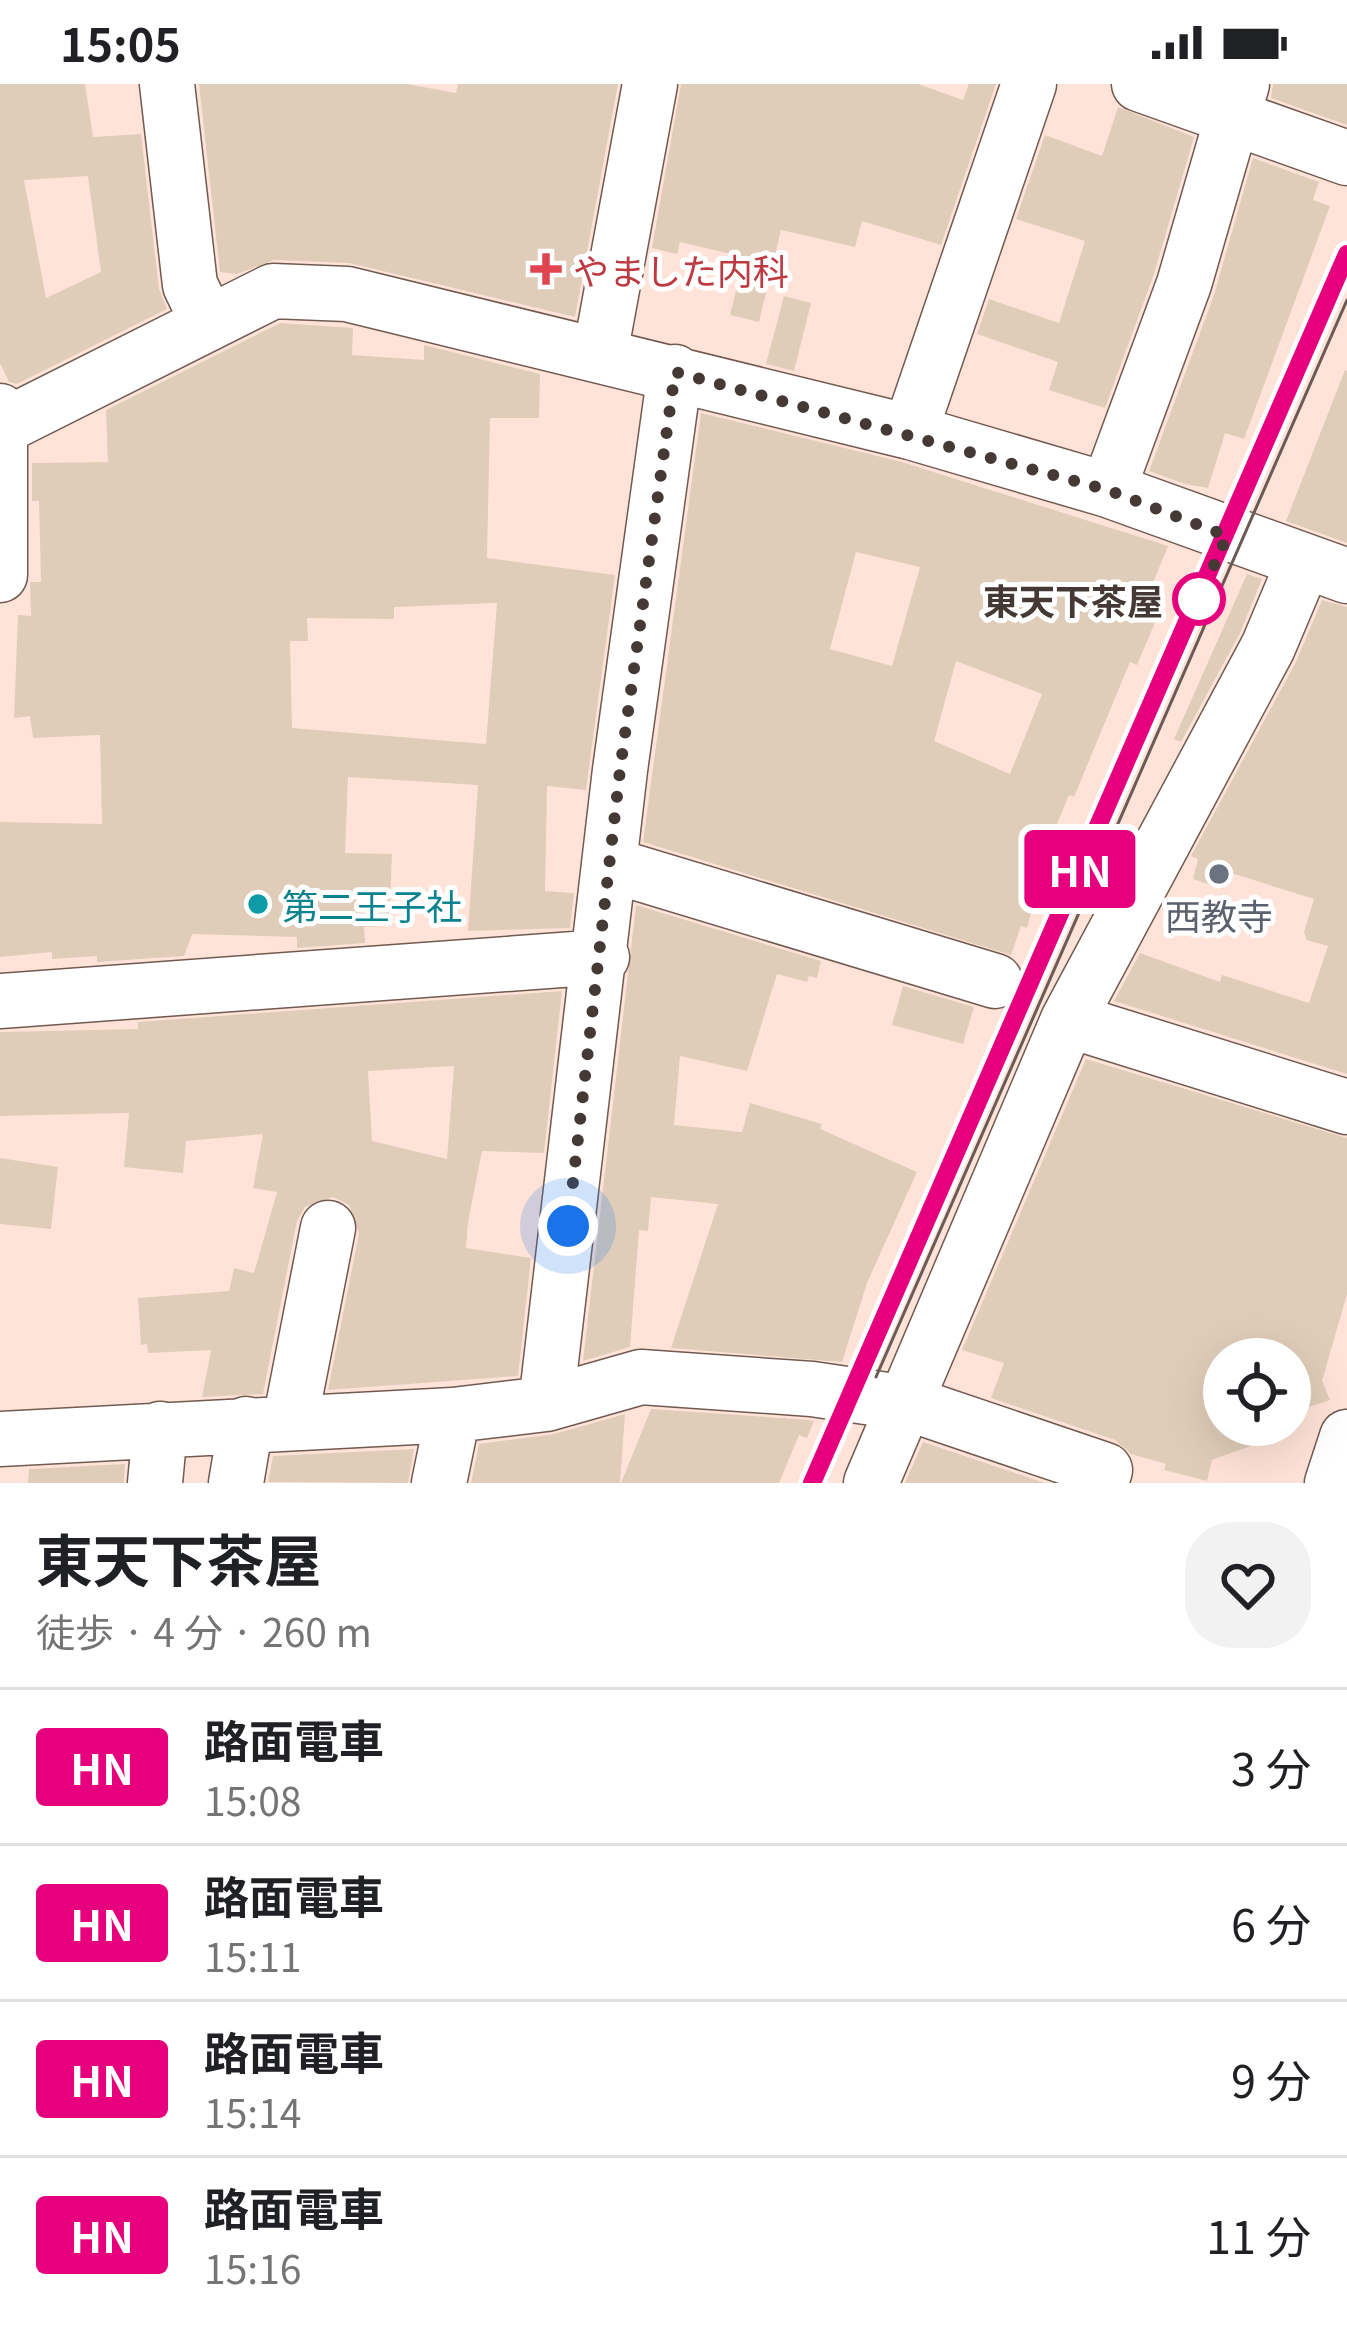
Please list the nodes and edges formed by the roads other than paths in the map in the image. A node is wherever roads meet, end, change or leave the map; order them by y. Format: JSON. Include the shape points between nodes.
{"nodes":[{"id":1,"x":650,"y":84,"type":"edge"},
{"id":2,"x":1029,"y":84,"type":"edge"},
{"id":3,"x":1139,"y":84,"type":"edge"},
{"id":4,"x":153,"y":89,"type":"edge"},
{"id":5,"x":1236,"y":100,"type":"edge"},
{"id":6,"x":1347,"y":158,"type":"edge"},
{"id":7,"x":208,"y":322,"type":"junction"},
{"id":8,"x":600,"y":354,"type":"junction"},
{"id":9,"x":675,"y":372,"type":"junction"},
{"id":10,"x":1,"y":422,"type":"edge"},
{"id":11,"x":910,"y":432,"type":"junction"},
{"id":12,"x":1108,"y":490,"type":"junction"},
{"id":13,"x":1325,"y":570,"type":"edge"},
{"id":14,"x":0,"y":575,"type":"edge"},
{"id":15,"x":611,"y":866,"type":"junction"},
{"id":16,"x":602,"y":958,"type":"junction"},
{"id":17,"x":995,"y":981,"type":"dead end"},
{"id":18,"x":0,"y":1001,"type":"edge"},
{"id":19,"x":1067,"y":1020,"type":"junction"},
{"id":20,"x":1347,"y":1107,"type":"edge"},
{"id":21,"x":328,"y":1228,"type":"dead end"},
{"id":22,"x":907,"y":1403,"type":"junction"},
{"id":23,"x":546,"y":1404,"type":"junction"},
{"id":24,"x":453,"y":1415,"type":"junction"},
{"id":25,"x":268,"y":1423,"type":"junction"},
{"id":26,"x":160,"y":1429,"type":"junction"},
{"id":27,"x":0,"y":1438,"type":"edge"},
{"id":28,"x":155,"y":1483,"type":"edge"},
{"id":29,"x":236,"y":1483,"type":"edge"},
{"id":30,"x":440,"y":1483,"type":"edge"},
{"id":31,"x":871,"y":1483,"type":"edge"},
{"id":32,"x":1101,"y":1483,"type":"edge"}],
"edges":[{"from":1,"to":8,"type":"street"},
{"from":2,"to":11,"type":"street"},
{"from":3,"to":5,"type":"street"},
{"from":4,"to":7,"type":"street","via":[[190,285]]},
{"from":5,"to":6,"type":"street"},
{"from":5,"to":12,"type":"street","via":[[1184,284]]},
{"from":7,"to":8,"type":"street","via":[[273,291],[298,288]]},
{"from":7,"to":10,"type":"street"},
{"from":8,"to":9,"type":"street"},
{"from":9,"to":11,"type":"street"},
{"from":9,"to":15,"type":"street"},
{"from":10,"to":14,"type":"street"},
{"from":11,"to":12,"type":"street"},
{"from":12,"to":13,"type":"street"},
{"from":13,"to":19,"type":"street","via":[[1268,647]]},
{"from":15,"to":16,"type":"street"},
{"from":15,"to":17,"type":"street"},
{"from":16,"to":18,"type":"street"},
{"from":16,"to":23,"type":"street"},
{"from":19,"to":20,"type":"street"},
{"from":19,"to":22,"type":"street"},
{"from":21,"to":25,"type":"street"},
{"from":22,"to":23,"type":"street","via":[[641,1377]]},
{"from":22,"to":31,"type":"street"},
{"from":22,"to":32,"type":"street","via":[[1105,1470]]},
{"from":23,"to":24,"type":"street"},
{"from":24,"to":25,"type":"street"},
{"from":24,"to":30,"type":"street"},
{"from":25,"to":26,"type":"street"},
{"from":25,"to":29,"type":"street"},
{"from":26,"to":27,"type":"street"},
{"from":26,"to":28,"type":"street"}]}
